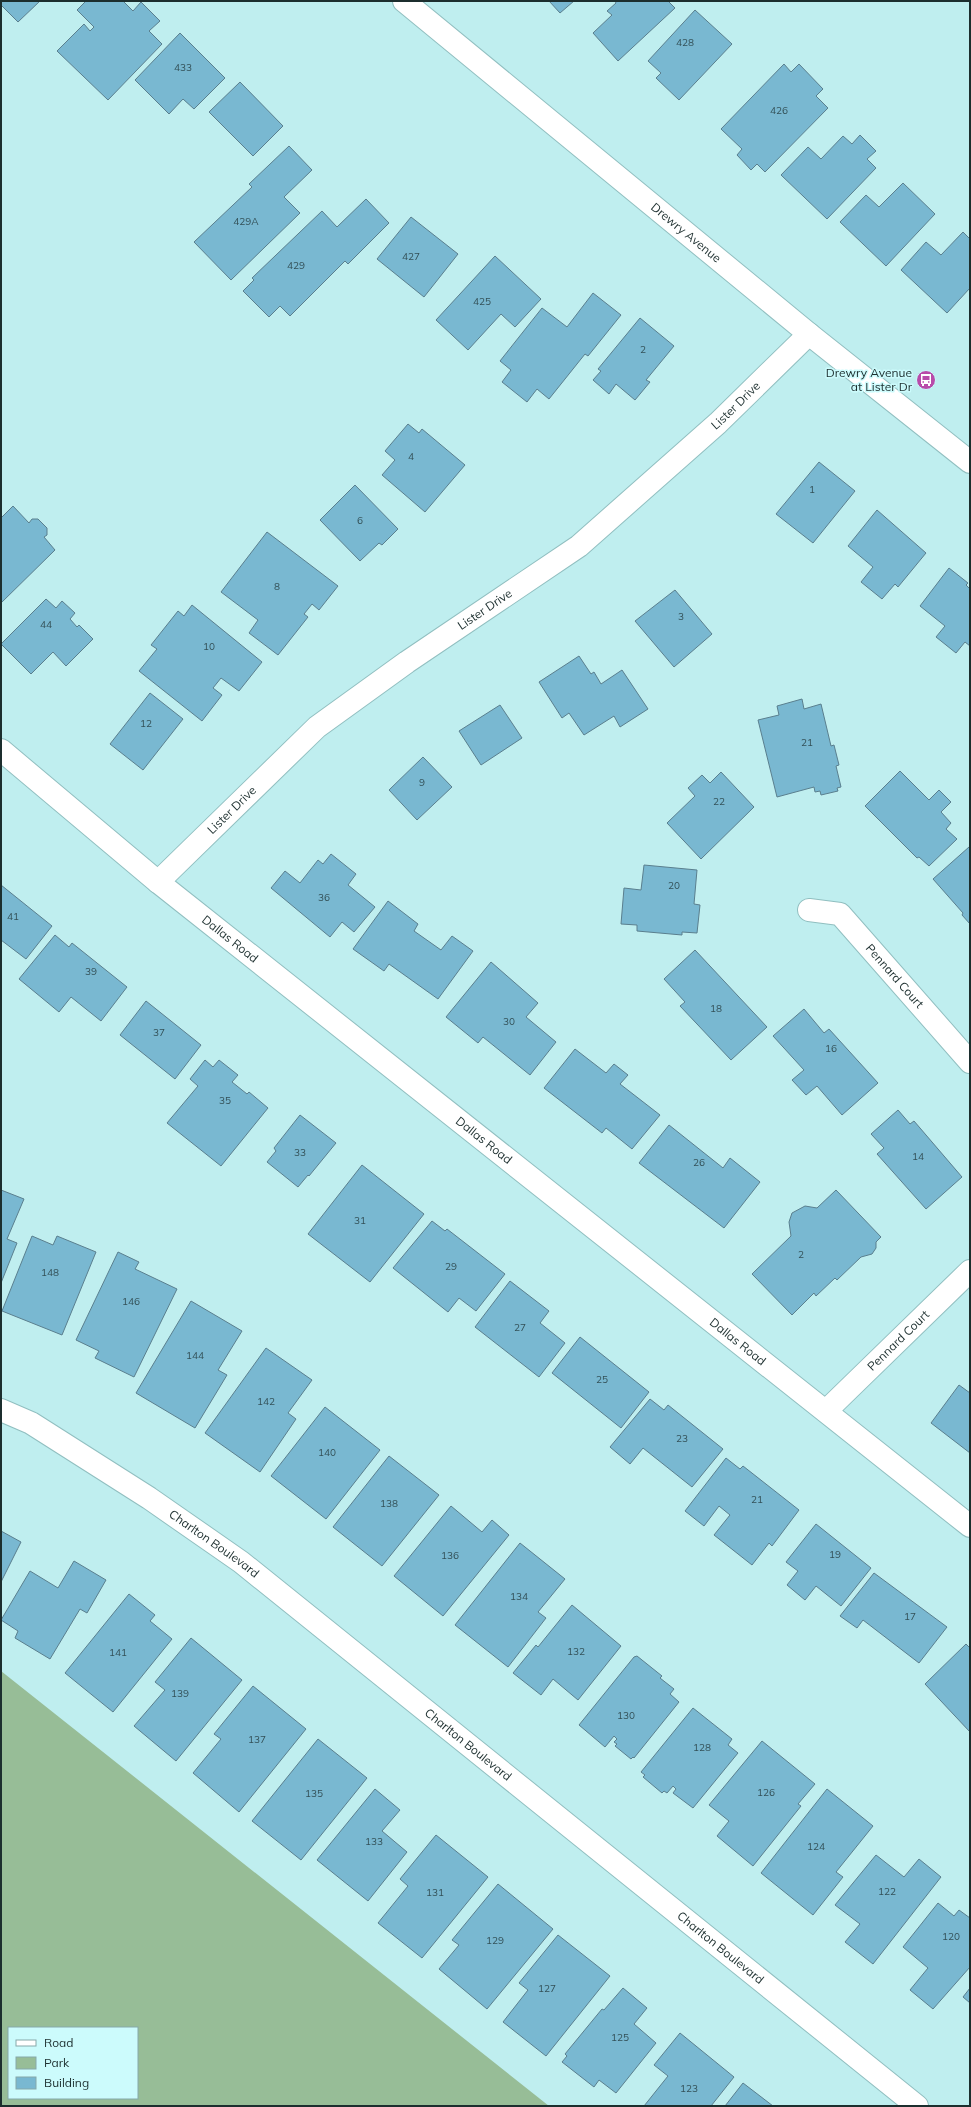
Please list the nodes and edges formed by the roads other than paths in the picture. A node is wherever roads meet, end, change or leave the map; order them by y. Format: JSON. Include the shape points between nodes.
{"nodes":[{"id":1,"x":404,"y":1,"type":"edge"},
{"id":2,"x":809,"y":334,"type":"junction"},
{"id":3,"x":970,"y":462,"type":"edge"},
{"id":4,"x":1,"y":750,"type":"edge"},
{"id":5,"x":158,"y":882,"type":"junction"},
{"id":6,"x":809,"y":910,"type":"dead end"},
{"id":7,"x":970,"y":1062,"type":"edge"},
{"id":8,"x":970,"y":1271,"type":"edge"},
{"id":9,"x":1,"y":1410,"type":"edge"},
{"id":10,"x":826,"y":1411,"type":"junction"},
{"id":11,"x":970,"y":1526,"type":"edge"},
{"id":12,"x":917,"y":2106,"type":"edge"}],
"edges":[{"from":1,"to":2,"type":"street","name":"Drewry Avenue"},
{"from":2,"to":3,"type":"street","name":"Drewry Avenue"},
{"from":2,"to":5,"type":"street","name":"Lister Drive","via":[[718,423],[579,546],[406,662],[317,727]]},
{"from":4,"to":5,"type":"street","name":"Dallas Road"},
{"from":5,"to":10,"type":"street","name":"Dallas Road"},
{"from":6,"to":7,"type":"street","name":"Pennard Court","via":[[840,914]]},
{"from":8,"to":10,"type":"street","name":"Pennard Court"},
{"from":9,"to":12,"type":"street","name":"Charlton Boulevard","via":[[31,1422],[149,1498],[241,1562]]},
{"from":10,"to":11,"type":"street","name":"Dallas Road"}]}
